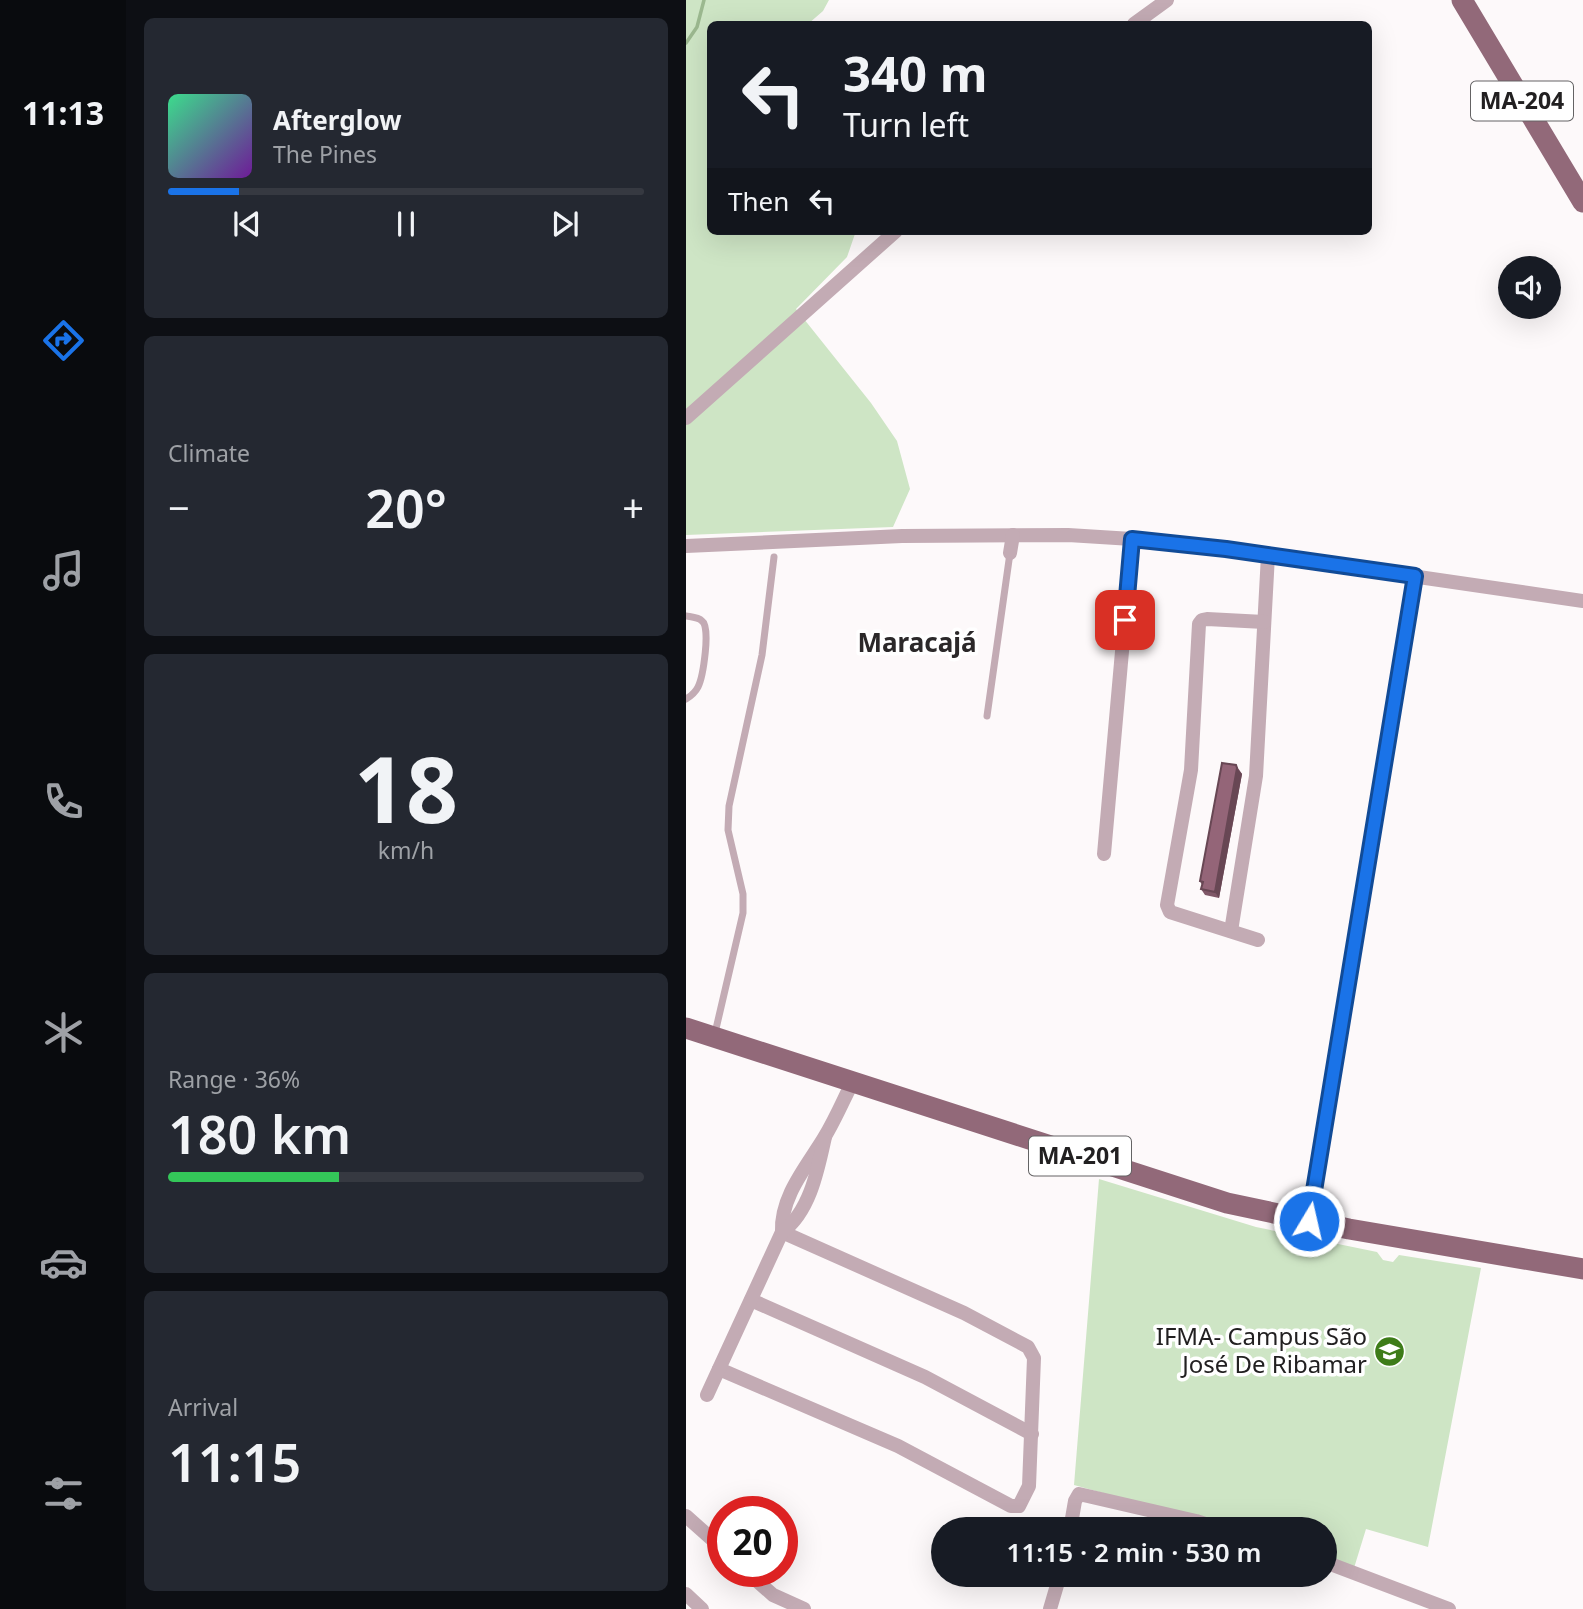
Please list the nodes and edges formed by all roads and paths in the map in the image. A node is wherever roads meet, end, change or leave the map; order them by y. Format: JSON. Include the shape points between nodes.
{"nodes":[{"id":1,"x":1167,"y":0,"type":"edge"},
{"id":2,"x":1462,"y":0,"type":"edge"},
{"id":3,"x":1138,"y":21,"type":"edge"},
{"id":4,"x":1583,"y":202,"type":"edge"},
{"id":5,"x":891,"y":235,"type":"edge"},
{"id":6,"x":686,"y":418,"type":"edge"},
{"id":7,"x":1013,"y":535,"type":"junction"},
{"id":8,"x":1132,"y":539,"type":"junction"},
{"id":9,"x":776,"y":541,"type":"junction"},
{"id":10,"x":686,"y":545,"type":"edge"},
{"id":11,"x":1010,"y":553,"type":"joint"},
{"id":12,"x":1268,"y":555,"type":"junction"},
{"id":13,"x":774,"y":557,"type":"joint"},
{"id":14,"x":1415,"y":576,"type":"junction"},
{"id":15,"x":1583,"y":601,"type":"edge"},
{"id":16,"x":686,"y":616,"type":"edge"},
{"id":17,"x":1264,"y":622,"type":"junction"},
{"id":18,"x":686,"y":699,"type":"edge"},
{"id":19,"x":986,"y":716,"type":"dead end"},
{"id":20,"x":1104,"y":854,"type":"dead end"},
{"id":21,"x":1231,"y":932,"type":"junction"},
{"id":22,"x":1258,"y":940,"type":"dead end"},
{"id":23,"x":686,"y":1028,"type":"edge"},
{"id":24,"x":714,"y":1037,"type":"junction"},
{"id":25,"x":852,"y":1083,"type":"junction"},
{"id":26,"x":1309,"y":1221,"type":"junction"},
{"id":27,"x":782,"y":1232,"type":"junction"},
{"id":28,"x":1583,"y":1269,"type":"edge"},
{"id":29,"x":751,"y":1300,"type":"junction"},
{"id":30,"x":719,"y":1369,"type":"junction"},
{"id":31,"x":707,"y":1395,"type":"dead end"},
{"id":32,"x":1032,"y":1434,"type":"junction"},
{"id":33,"x":686,"y":1516,"type":"edge"},
{"id":34,"x":1072,"y":1517,"type":"edge"},
{"id":35,"x":1179,"y":1517,"type":"edge"},
{"id":36,"x":707,"y":1535,"type":"edge"},
{"id":37,"x":1337,"y":1567,"type":"edge"},
{"id":38,"x":764,"y":1587,"type":"edge"},
{"id":39,"x":1056,"y":1587,"type":"edge"},
{"id":40,"x":686,"y":1594,"type":"edge"},
{"id":41,"x":702,"y":1609,"type":"edge"},
{"id":42,"x":804,"y":1609,"type":"edge"},
{"id":43,"x":1050,"y":1609,"type":"edge"},
{"id":44,"x":1449,"y":1609,"type":"edge"}],
"edges":[{"from":1,"to":3,"type":"street"},
{"from":2,"to":4,"type":"main road","number":"MA-204"},
{"from":5,"to":6,"type":"street"},
{"from":7,"to":8,"type":"street"},
{"from":7,"to":9,"type":"street"},
{"from":7,"to":11,"type":"street"},
{"from":8,"to":12,"type":"street"},
{"from":8,"to":20,"type":"street"},
{"from":9,"to":10,"type":"street"},
{"from":9,"to":13,"type":"street"},
{"from":11,"to":19,"type":"lane"},
{"from":12,"to":14,"type":"street"},
{"from":12,"to":17,"type":"street"},
{"from":13,"to":24,"type":"lane","via":[[762,655],[729,806],[728,830],[743,913]]},
{"from":14,"to":15,"type":"street"},
{"from":14,"to":26,"type":"lane"},
{"from":16,"to":18,"type":"lane","via":[[704,622],[707,632],[700,680]]},
{"from":17,"to":21,"type":"street","via":[[1256,776]]},
{"from":17,"to":21,"type":"street","via":[[1207,619],[1199,624],[1191,770],[1167,905],[1170,912]]},
{"from":21,"to":22,"type":"street"},
{"from":23,"to":24,"type":"main road","number":"MA-201"},
{"from":24,"to":25,"type":"main road","number":"MA-201"},
{"from":25,"to":26,"type":"main road","number":"MA-201","via":[[1212,1199]]},
{"from":25,"to":27,"type":"street","via":[[802,1170],[782,1217]]},
{"from":26,"to":28,"type":"main road","number":"MA-201"},
{"from":27,"to":29,"type":"street"},
{"from":27,"to":32,"type":"street","via":[[1028,1346],[1034,1358]]},
{"from":29,"to":30,"type":"street"},
{"from":29,"to":32,"type":"street","via":[[925,1377]]},
{"from":30,"to":31,"type":"street"},
{"from":30,"to":32,"type":"street","via":[[898,1446],[1010,1506],[1022,1503],[1029,1486]]},
{"from":33,"to":36,"type":"street"},
{"from":34,"to":35,"type":"street","via":[[1079,1494]]},
{"from":37,"to":44,"type":"street"},
{"from":38,"to":42,"type":"street"},
{"from":39,"to":43,"type":"street"},
{"from":40,"to":41,"type":"street"}]}
